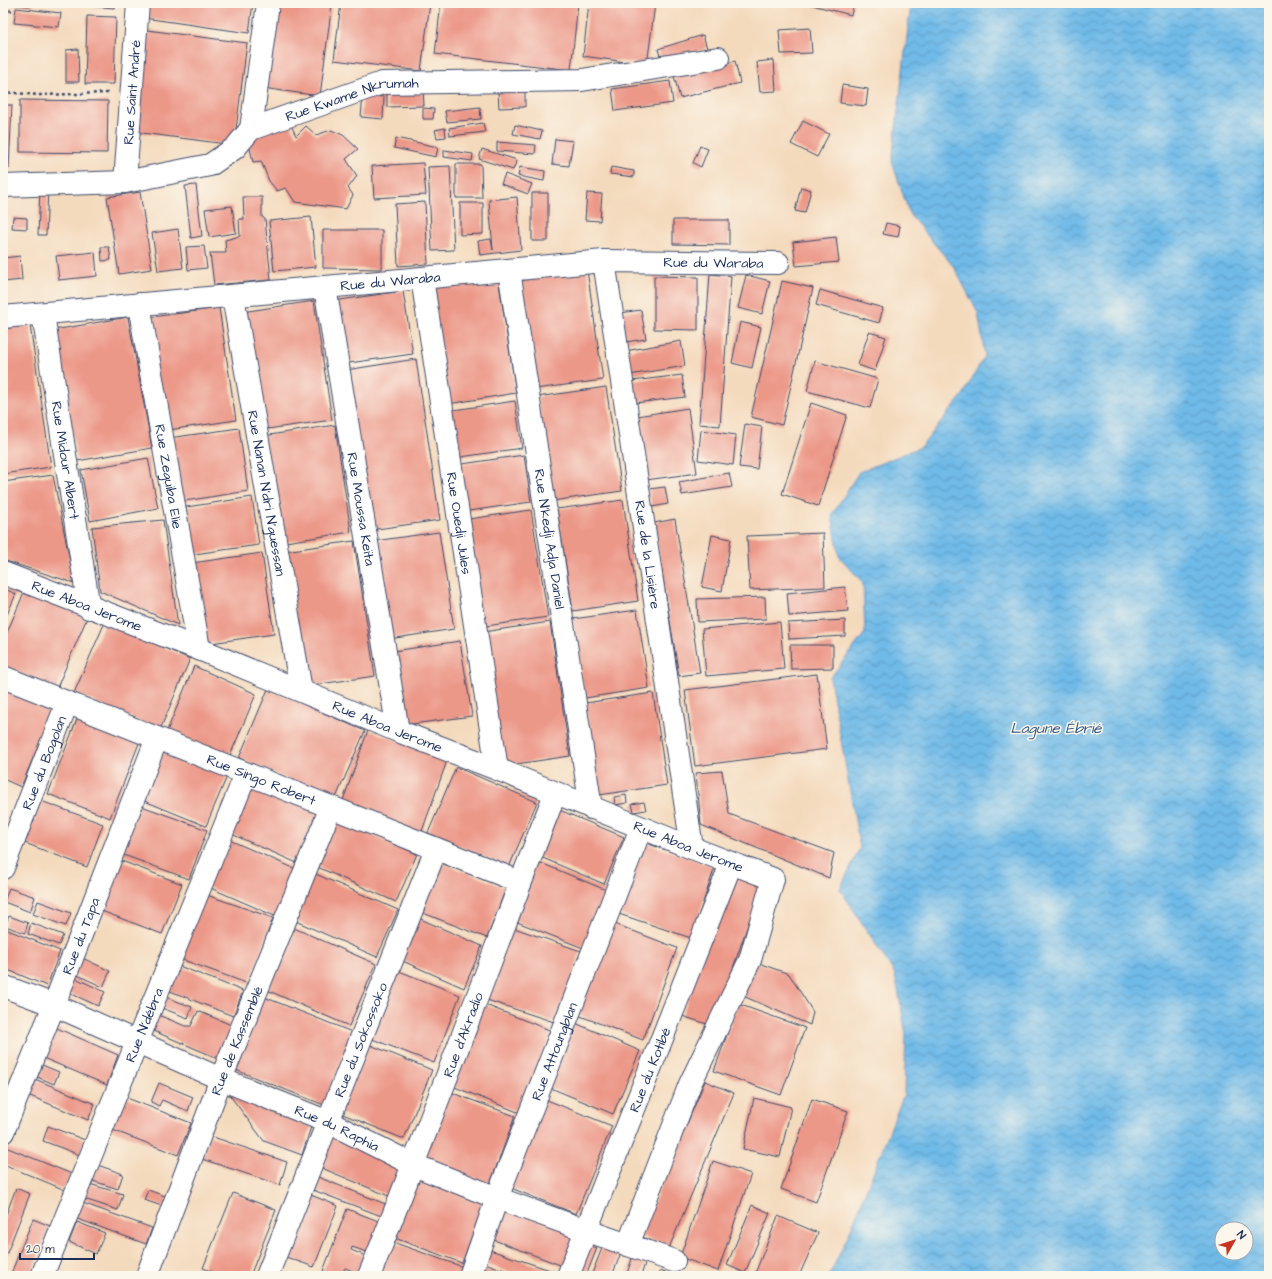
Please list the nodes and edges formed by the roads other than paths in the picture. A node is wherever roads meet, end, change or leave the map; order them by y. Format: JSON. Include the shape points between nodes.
{"nodes":[{"id":1,"x":138,"y":3,"type":"edge"},
{"id":2,"x":268,"y":3,"type":"edge"},
{"id":3,"x":718,"y":58,"type":"dead end"},
{"id":4,"x":251,"y":129,"type":"junction"},
{"id":5,"x":125,"y":182,"type":"junction"},
{"id":6,"x":3,"y":186,"type":"edge"},
{"id":7,"x":604,"y":261,"type":"junction"},
{"id":8,"x":778,"y":262,"type":"dead end"},
{"id":9,"x":509,"y":270,"type":"junction"},
{"id":10,"x":422,"y":278,"type":"junction"},
{"id":11,"x":325,"y":287,"type":"junction"},
{"id":12,"x":233,"y":296,"type":"junction"},
{"id":13,"x":139,"y":304,"type":"junction"},
{"id":14,"x":43,"y":314,"type":"junction"},
{"id":15,"x":3,"y":317,"type":"edge"},
{"id":16,"x":3,"y":573,"type":"edge"},
{"id":17,"x":89,"y":608,"type":"junction"},
{"id":18,"x":199,"y":649,"type":"junction"},
{"id":19,"x":3,"y":677,"type":"edge"},
{"id":20,"x":301,"y":690,"type":"junction"},
{"id":21,"x":68,"y":703,"type":"junction"},
{"id":22,"x":398,"y":731,"type":"junction"},
{"id":23,"x":157,"y":738,"type":"junction"},
{"id":24,"x":497,"y":769,"type":"junction"},
{"id":25,"x":246,"y":774,"type":"junction"},
{"id":26,"x":556,"y":794,"type":"junction"},
{"id":27,"x":331,"y":808,"type":"junction"},
{"id":28,"x":591,"y":808,"type":"junction"},
{"id":29,"x":642,"y":828,"type":"junction"},
{"id":30,"x":692,"y":848,"type":"junction"},
{"id":31,"x":436,"y":849,"type":"junction"},
{"id":32,"x":731,"y":864,"type":"junction"},
{"id":33,"x":3,"y":868,"type":"edge"},
{"id":34,"x":520,"y":882,"type":"junction"},
{"id":35,"x":3,"y":986,"type":"edge"},
{"id":36,"x":54,"y":1005,"type":"junction"},
{"id":37,"x":136,"y":1042,"type":"junction"},
{"id":38,"x":221,"y":1079,"type":"junction"},
{"id":39,"x":328,"y":1122,"type":"junction"},
{"id":40,"x":3,"y":1132,"type":"edge"},
{"id":41,"x":414,"y":1164,"type":"junction"},
{"id":42,"x":497,"y":1198,"type":"junction"},
{"id":43,"x":585,"y":1230,"type":"junction"},
{"id":44,"x":628,"y":1245,"type":"junction"},
{"id":45,"x":674,"y":1261,"type":"dead end"},
{"id":46,"x":42,"y":1276,"type":"edge"},
{"id":47,"x":147,"y":1276,"type":"edge"},
{"id":48,"x":267,"y":1276,"type":"edge"},
{"id":49,"x":369,"y":1276,"type":"edge"},
{"id":50,"x":470,"y":1276,"type":"edge"},
{"id":51,"x":568,"y":1276,"type":"edge"}],
"edges":[{"from":1,"to":5,"type":"street","name":"Rue Saint André"},
{"from":2,"to":4,"type":"street"},
{"from":3,"to":4,"type":"street","name":"Rue Kwame Nkrumah","via":[[582,80],[382,83]]},
{"from":4,"to":5,"type":"street","via":[[235,148],[210,165]]},
{"from":5,"to":6,"type":"street"},
{"from":7,"to":8,"type":"street","name":"Rue du Waraba"},
{"from":7,"to":9,"type":"street","name":"Rue du Waraba"},
{"from":7,"to":30,"type":"street","name":"Rue de la Lisière"},
{"from":9,"to":10,"type":"street","name":"Rue du Waraba"},
{"from":9,"to":28,"type":"street","name":"Rue N'kedji Adja Daniel"},
{"from":10,"to":11,"type":"street","name":"Rue du Waraba"},
{"from":10,"to":24,"type":"street","name":"Rue Ouedji Jules"},
{"from":11,"to":12,"type":"street","name":"Rue du Waraba"},
{"from":11,"to":22,"type":"street","name":"Rue Moussa Keïta"},
{"from":12,"to":13,"type":"street","name":"Rue du Waraba"},
{"from":12,"to":20,"type":"street","name":"Rue Nanan N'dri N'guessan"},
{"from":13,"to":14,"type":"street","name":"Rue du Waraba"},
{"from":13,"to":18,"type":"street","name":"Rue Zeguiba Elie"},
{"from":14,"to":15,"type":"street","name":"Rue du Waraba"},
{"from":14,"to":17,"type":"street","name":"Rue Midour Albert"},
{"from":16,"to":17,"type":"street","name":"Rue Aboa Jerome"},
{"from":17,"to":18,"type":"street","name":"Rue Aboa Jerome"},
{"from":18,"to":20,"type":"street","name":"Rue Aboa Jerome"},
{"from":19,"to":21,"type":"street","name":"Rue Singo Robert"},
{"from":20,"to":22,"type":"street","name":"Rue Aboa Jerome"},
{"from":21,"to":23,"type":"street","name":"Rue Singo Robert"},
{"from":21,"to":33,"type":"street","name":"Rue du Bogolan"},
{"from":22,"to":24,"type":"street","name":"Rue Aboa Jerome"},
{"from":23,"to":25,"type":"street","name":"Rue Singo Robert"},
{"from":23,"to":36,"type":"street","name":"Rue du Tapa"},
{"from":24,"to":26,"type":"street","name":"Rue Aboa Jerome"},
{"from":25,"to":27,"type":"street","name":"Rue Singo Robert"},
{"from":25,"to":37,"type":"street","name":"Rue N'débra"},
{"from":26,"to":28,"type":"street","name":"Rue Aboa Jerome"},
{"from":26,"to":34,"type":"street","name":"Rue d'Akradio"},
{"from":27,"to":31,"type":"street","name":"Rue Singo Robert"},
{"from":27,"to":38,"type":"street","name":"Rue de Kassemblé"},
{"from":28,"to":29,"type":"street","name":"Rue Aboa Jerome"},
{"from":29,"to":30,"type":"street","name":"Rue Aboa Jerome"},
{"from":29,"to":42,"type":"street","name":"Rue Attoungblan"},
{"from":30,"to":32,"type":"street","name":"Rue Aboa Jerome"},
{"from":31,"to":34,"type":"street","name":"Rue Singo Robert"},
{"from":31,"to":39,"type":"street","name":"Rue du Sokossoko"},
{"from":32,"to":43,"type":"street","name":"Rue du Kotibé"},
{"from":32,"to":44,"type":"street","name":"Rue Aboa Jerome","via":[[773,879],[750,960],[690,1084]]},
{"from":34,"to":41,"type":"street","name":"Rue d'Akradio"},
{"from":35,"to":36,"type":"street","name":"Rue du Raphia"},
{"from":36,"to":37,"type":"street","name":"Rue du Raphia"},
{"from":36,"to":40,"type":"street","name":"Rue du Tapa"},
{"from":37,"to":38,"type":"street","name":"Rue du Raphia"},
{"from":37,"to":46,"type":"street","name":"Rue N'débra"},
{"from":38,"to":39,"type":"street","name":"Rue du Raphia"},
{"from":38,"to":47,"type":"street","name":"Rue de Kassemblé"},
{"from":39,"to":41,"type":"street","name":"Rue du Raphia"},
{"from":39,"to":48,"type":"street","name":"Rue du Sokossoko"},
{"from":41,"to":42,"type":"street","name":"Rue du Raphia"},
{"from":41,"to":49,"type":"street","name":"Rue d'Akradio"},
{"from":42,"to":43,"type":"street","name":"Rue du Raphia"},
{"from":42,"to":50,"type":"street","name":"Rue Attoungblan"},
{"from":43,"to":44,"type":"street","name":"Rue du Raphia"},
{"from":43,"to":51,"type":"street","name":"Rue du Kotibé"},
{"from":44,"to":45,"type":"street","name":"Rue du Raphia"}]}
